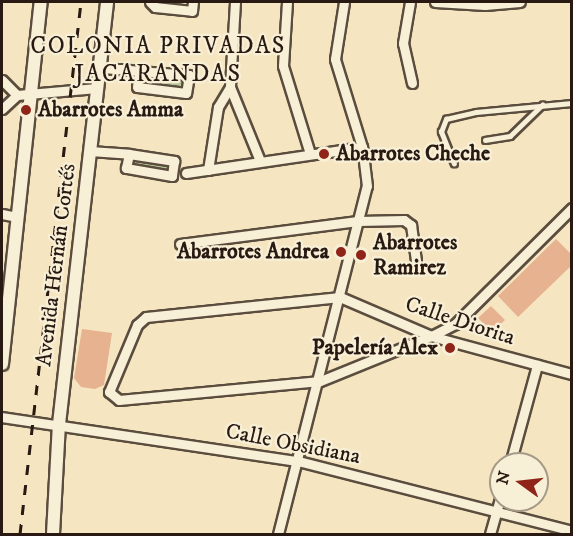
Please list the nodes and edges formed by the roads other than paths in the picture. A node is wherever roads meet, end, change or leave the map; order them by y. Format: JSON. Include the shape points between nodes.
{"nodes":[{"id":1,"x":106,"y":2,"type":"edge"},
{"id":2,"x":150,"y":2,"type":"edge"},
{"id":3,"x":194,"y":2,"type":"edge"},
{"id":4,"x":235,"y":2,"type":"edge"},
{"id":5,"x":287,"y":2,"type":"edge"},
{"id":6,"x":344,"y":2,"type":"edge"},
{"id":7,"x":410,"y":2,"type":"edge"},
{"id":8,"x":435,"y":2,"type":"edge"},
{"id":9,"x":520,"y":2,"type":"edge"},
{"id":10,"x":485,"y":3,"type":"edge"},
{"id":11,"x":38,"y":4,"type":"edge"},
{"id":12,"x":99,"y":68,"type":"junction"},
{"id":13,"x":139,"y":71,"type":"junction"},
{"id":14,"x":2,"y":80,"type":"edge"},
{"id":15,"x":412,"y":83,"type":"dead end"},
{"id":16,"x":230,"y":87,"type":"junction"},
{"id":17,"x":97,"y":88,"type":"junction"},
{"id":18,"x":31,"y":93,"type":"junction"},
{"id":19,"x":17,"y":95,"type":"junction"},
{"id":20,"x":572,"y":102,"type":"edge"},
{"id":21,"x":543,"y":105,"type":"junction"},
{"id":22,"x":2,"y":109,"type":"edge"},
{"id":23,"x":485,"y":140,"type":"dead end"},
{"id":24,"x":362,"y":147,"type":"junction"},
{"id":25,"x":90,"y":151,"type":"junction"},
{"id":26,"x":129,"y":154,"type":"junction"},
{"id":27,"x":310,"y":154,"type":"junction"},
{"id":28,"x":260,"y":161,"type":"junction"},
{"id":29,"x":454,"y":164,"type":"dead end"},
{"id":30,"x":208,"y":170,"type":"junction"},
{"id":31,"x":186,"y":173,"type":"dead end"},
{"id":32,"x":572,"y":208,"type":"edge"},
{"id":33,"x":2,"y":214,"type":"edge"},
{"id":34,"x":18,"y":217,"type":"junction"},
{"id":35,"x":358,"y":221,"type":"junction"},
{"id":36,"x":180,"y":244,"type":"dead end"},
{"id":37,"x":416,"y":261,"type":"dead end"},
{"id":38,"x":340,"y":297,"type":"junction"},
{"id":39,"x":4,"y":321,"type":"edge"},
{"id":40,"x":431,"y":336,"type":"junction"},
{"id":41,"x":2,"y":364,"type":"edge"},
{"id":42,"x":537,"y":365,"type":"junction"},
{"id":43,"x":572,"y":374,"type":"edge"},
{"id":44,"x":320,"y":381,"type":"junction"},
{"id":45,"x":2,"y":417,"type":"edge"},
{"id":46,"x":59,"y":424,"type":"junction"},
{"id":47,"x":513,"y":452,"type":"edge"},
{"id":48,"x":298,"y":461,"type":"junction"},
{"id":49,"x":489,"y":509,"type":"edge"},
{"id":50,"x":497,"y":512,"type":"edge"},
{"id":51,"x":501,"y":512,"type":"edge"},
{"id":52,"x":572,"y":531,"type":"edge"},
{"id":53,"x":53,"y":534,"type":"edge"},
{"id":54,"x":278,"y":534,"type":"edge"},
{"id":55,"x":490,"y":534,"type":"edge"}],
"edges":[{"from":1,"to":12,"type":"main road","name":"Avenida Hernán Cortés"},
{"from":2,"to":3,"type":"street","via":[[155,7],[192,11]]},
{"from":4,"to":16,"type":"street"},
{"from":5,"to":27,"type":"street","via":[[283,66]]},
{"from":6,"to":24,"type":"street","via":[[334,59]]},
{"from":7,"to":15,"type":"street","via":[[403,43]]},
{"from":8,"to":10,"type":"street"},
{"from":9,"to":10,"type":"street"},
{"from":11,"to":18,"type":"main road","name":"Avenida Hernán Cortés"},
{"from":12,"to":13,"type":"street"},
{"from":12,"to":17,"type":"main road","name":"Avenida Hernán Cortés"},
{"from":13,"to":13,"type":"street","via":[[137,87],[186,93],[189,75]]},
{"from":14,"to":19,"type":"street"},
{"from":16,"to":28,"type":"street"},
{"from":16,"to":30,"type":"street","via":[[218,107]]},
{"from":17,"to":18,"type":"street"},
{"from":17,"to":25,"type":"main road","name":"Avenida Hernán Cortés"},
{"from":18,"to":19,"type":"street"},
{"from":18,"to":34,"type":"main road","name":"Avenida Hernán Cortés"},
{"from":19,"to":22,"type":"street"},
{"from":20,"to":21,"type":"lane"},
{"from":21,"to":23,"type":"lane","via":[[510,136]]},
{"from":21,"to":29,"type":"lane","via":[[476,112],[446,120],[441,132]]},
{"from":24,"to":27,"type":"street"},
{"from":24,"to":35,"type":"street","via":[[367,186]]},
{"from":25,"to":26,"type":"street"},
{"from":25,"to":46,"type":"main road","name":"Avenida Hernán Cortés"},
{"from":26,"to":26,"type":"street","via":[[174,161],[172,176],[126,168]]},
{"from":27,"to":28,"type":"street"},
{"from":28,"to":30,"type":"street"},
{"from":30,"to":31,"type":"street"},
{"from":32,"to":40,"type":"street","via":[[480,303],[455,324]]},
{"from":33,"to":34,"type":"street"},
{"from":34,"to":39,"type":"main road","name":"Avenida Hernán Cortés"},
{"from":35,"to":36,"type":"street"},
{"from":35,"to":37,"type":"street","via":[[408,222]]},
{"from":35,"to":38,"type":"street"},
{"from":38,"to":40,"type":"street","name":"Calle Diorita"},
{"from":38,"to":44,"type":"street"},
{"from":38,"to":44,"type":"street","via":[[146,317],[136,325],[109,392],[119,400]]},
{"from":39,"to":41,"type":"main road","name":"Avenida Hernán Cortés"},
{"from":40,"to":42,"type":"street","name":"Calle Diorita"},
{"from":40,"to":44,"type":"street"},
{"from":42,"to":43,"type":"street","name":"Calle Diorita"},
{"from":42,"to":47,"type":"street"},
{"from":44,"to":48,"type":"street"},
{"from":45,"to":46,"type":"street","name":"Calle Obsidiana"},
{"from":46,"to":48,"type":"street","name":"Calle Obsidiana"},
{"from":46,"to":53,"type":"main road","name":"Avenida Hernán Cortés"},
{"from":48,"to":49,"type":"street","name":"Calle Obsidiana"},
{"from":48,"to":54,"type":"street"},
{"from":50,"to":55,"type":"street"},
{"from":51,"to":52,"type":"street","name":"Calle Obsidiana"}]}
